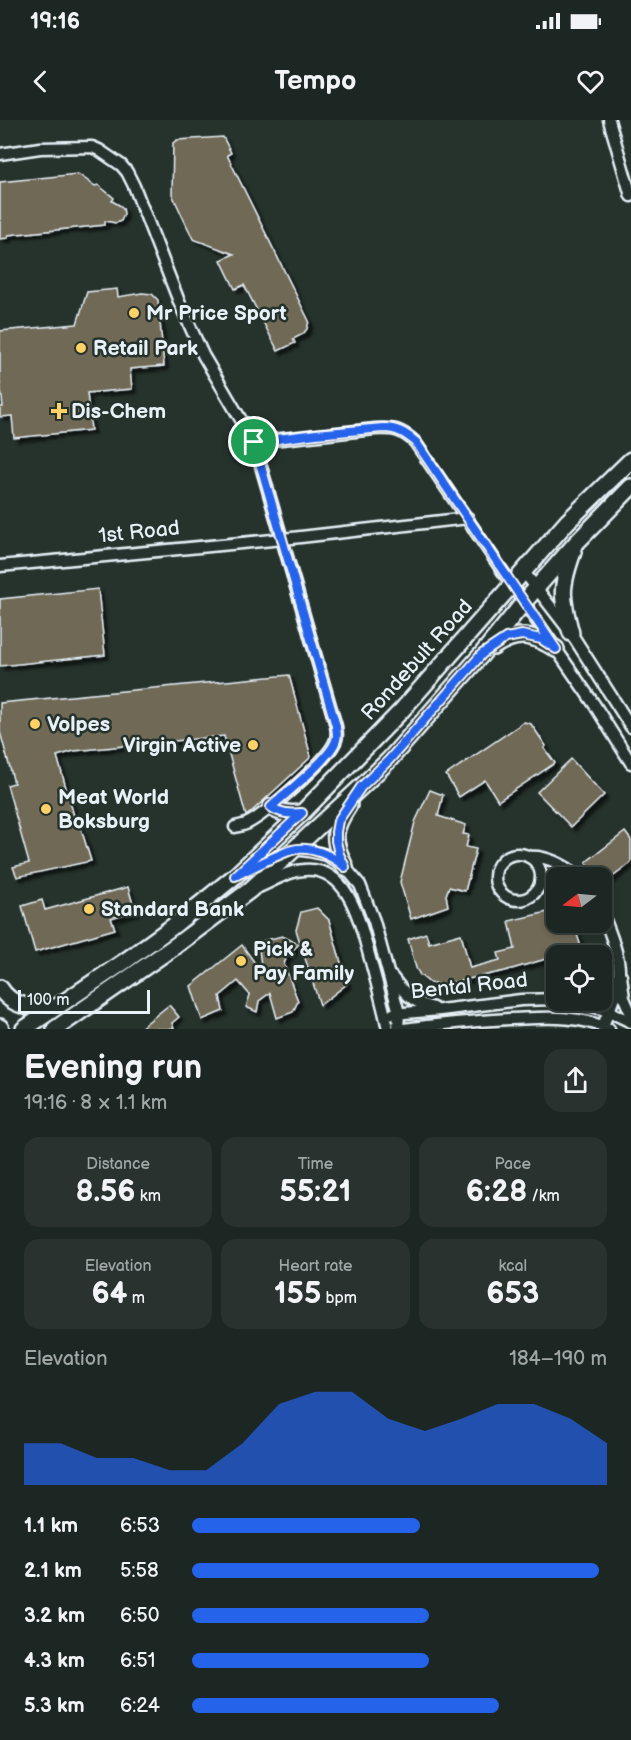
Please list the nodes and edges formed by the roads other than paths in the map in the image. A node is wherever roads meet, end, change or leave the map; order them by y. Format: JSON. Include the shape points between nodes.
{"nodes":[{"id":1,"x":609,"y":120,"type":"edge"},
{"id":2,"x":0,"y":154,"type":"edge"},
{"id":3,"x":631,"y":196,"type":"edge"},
{"id":4,"x":254,"y":442,"type":"junction"},
{"id":5,"x":631,"y":460,"type":"edge"},
{"id":6,"x":631,"y":488,"type":"edge"},
{"id":7,"x":468,"y":518,"type":"junction"},
{"id":8,"x":283,"y":539,"type":"junction"},
{"id":9,"x":576,"y":543,"type":"junction"},
{"id":10,"x":0,"y":566,"type":"edge"},
{"id":11,"x":524,"y":572,"type":"junction"},
{"id":12,"x":512,"y":585,"type":"junction"},
{"id":13,"x":537,"y":588,"type":"junction"},
{"id":14,"x":524,"y":602,"type":"junction"},
{"id":15,"x":571,"y":633,"type":"junction"},
{"id":16,"x":556,"y":649,"type":"junction"},
{"id":17,"x":482,"y":654,"type":"junction"},
{"id":18,"x":631,"y":727,"type":"edge"},
{"id":19,"x":631,"y":763,"type":"edge"},
{"id":20,"x":361,"y":787,"type":"junction"},
{"id":21,"x":271,"y":807,"type":"junction"},
{"id":22,"x":302,"y":813,"type":"junction"},
{"id":23,"x":235,"y":827,"type":"dead end"},
{"id":24,"x":294,"y":849,"type":"junction"},
{"id":25,"x":529,"y":857,"type":"junction"},
{"id":26,"x":345,"y":867,"type":"junction"},
{"id":27,"x":563,"y":867,"type":"edge"},
{"id":28,"x":235,"y":876,"type":"junction"},
{"id":29,"x":540,"y":883,"type":"junction"},
{"id":30,"x":546,"y":883,"type":"edge"},
{"id":31,"x":250,"y":890,"type":"junction"},
{"id":32,"x":610,"y":933,"type":"edge"},
{"id":33,"x":389,"y":972,"type":"junction"},
{"id":34,"x":619,"y":972,"type":"junction"},
{"id":35,"x":612,"y":984,"type":"edge"},
{"id":36,"x":0,"y":988,"type":"edge"},
{"id":37,"x":612,"y":997,"type":"edge"},
{"id":38,"x":546,"y":999,"type":"edge"},
{"id":39,"x":58,"y":1006,"type":"junction"},
{"id":40,"x":440,"y":1010,"type":"junction"},
{"id":41,"x":608,"y":1011,"type":"joint"},
{"id":42,"x":399,"y":1013,"type":"junction"},
{"id":43,"x":631,"y":1014,"type":"edge"},
{"id":44,"x":385,"y":1015,"type":"junction"},
{"id":45,"x":631,"y":1023,"type":"edge"},
{"id":46,"x":606,"y":1028,"type":"edge"},
{"id":47,"x":24,"y":1029,"type":"edge"},
{"id":48,"x":55,"y":1029,"type":"edge"},
{"id":49,"x":388,"y":1029,"type":"edge"},
{"id":50,"x":398,"y":1029,"type":"edge"},
{"id":51,"x":404,"y":1029,"type":"edge"}],
"edges":[{"from":1,"to":3,"type":"street"},
{"from":2,"to":4,"type":"street","via":[[92,147],[127,172],[203,355]]},
{"from":4,"to":7,"type":"street","via":[[398,429],[416,442]]},
{"from":4,"to":8,"type":"street"},
{"from":5,"to":11,"type":"main road","name":"Rondebult Road","via":[[567,522]]},
{"from":6,"to":9,"type":"main road","name":"Rondebult Road"},
{"from":7,"to":8,"type":"street","name":"1st Road"},
{"from":7,"to":12,"type":"street"},
{"from":8,"to":10,"type":"street","name":"1st Road"},
{"from":8,"to":21,"type":"street","via":[[337,735],[332,748],[317,765]]},
{"from":9,"to":13,"type":"main road","name":"Rondebult Road"},
{"from":9,"to":15,"type":"main road","via":[[562,589]]},
{"from":11,"to":12,"type":"main road","name":"Rondebult Road"},
{"from":11,"to":13,"type":"street"},
{"from":12,"to":14,"type":"street"},
{"from":12,"to":22,"type":"main road","name":"Rondebult Road","via":[[402,710]]},
{"from":13,"to":14,"type":"main road","name":"Rondebult Road"},
{"from":13,"to":15,"type":"street"},
{"from":14,"to":16,"type":"street"},
{"from":14,"to":17,"type":"main road","name":"Rondebult Road"},
{"from":15,"to":18,"type":"street"},
{"from":16,"to":17,"type":"main road","via":[[541,639],[522,635],[506,638]]},
{"from":16,"to":19,"type":"street"},
{"from":17,"to":20,"type":"main road","name":"Rondebult Road"},
{"from":20,"to":24,"type":"main road","name":"Rondebult Road"},
{"from":20,"to":26,"type":"main road","via":[[338,821],[339,854]]},
{"from":21,"to":22,"type":"main road","via":[[288,814]]},
{"from":21,"to":23,"type":"street"},
{"from":22,"to":28,"type":"main road","name":"Rondebult Road"},
{"from":24,"to":26,"type":"street","via":[[327,855]]},
{"from":24,"to":28,"type":"street"},
{"from":24,"to":31,"type":"main road","name":"Rondebult Road"},
{"from":25,"to":27,"type":"street","via":[[551,860]]},
{"from":25,"to":29,"type":"street","via":[[540,871]]},
{"from":25,"to":29,"type":"street","via":[[516,854],[503,860],[496,872],[497,886],[507,896],[520,900],[533,894]]},
{"from":26,"to":33,"type":"street","via":[[360,885],[370,908]]},
{"from":28,"to":39,"type":"main road","name":"Rondebult Road","via":[[172,927]]},
{"from":29,"to":30,"type":"street"},
{"from":31,"to":44,"type":"street","via":[[305,869],[322,872],[342,886],[360,923]]},
{"from":31,"to":48,"type":"main road","name":"Rondebult Road"},
{"from":32,"to":34,"type":"street"},
{"from":33,"to":40,"type":"street","via":[[405,994]]},
{"from":33,"to":42,"type":"street"},
{"from":34,"to":35,"type":"street"},
{"from":34,"to":37,"type":"street"},
{"from":34,"to":43,"type":"street"},
{"from":36,"to":39,"type":"main road","via":[[9,999],[27,1007]]},
{"from":38,"to":40,"type":"street","name":"Bental Road"},
{"from":39,"to":47,"type":"main road","name":"Rondebult Road"},
{"from":40,"to":42,"type":"street","name":"Bental Road"},
{"from":41,"to":45,"type":"street"},
{"from":41,"to":46,"type":"street"},
{"from":42,"to":44,"type":"street","name":"Bental Road"},
{"from":42,"to":50,"type":"street"},
{"from":44,"to":49,"type":"street"},
{"from":46,"to":51,"type":"street","name":"Bental Road","via":[[558,1017],[451,1022]]}]}
